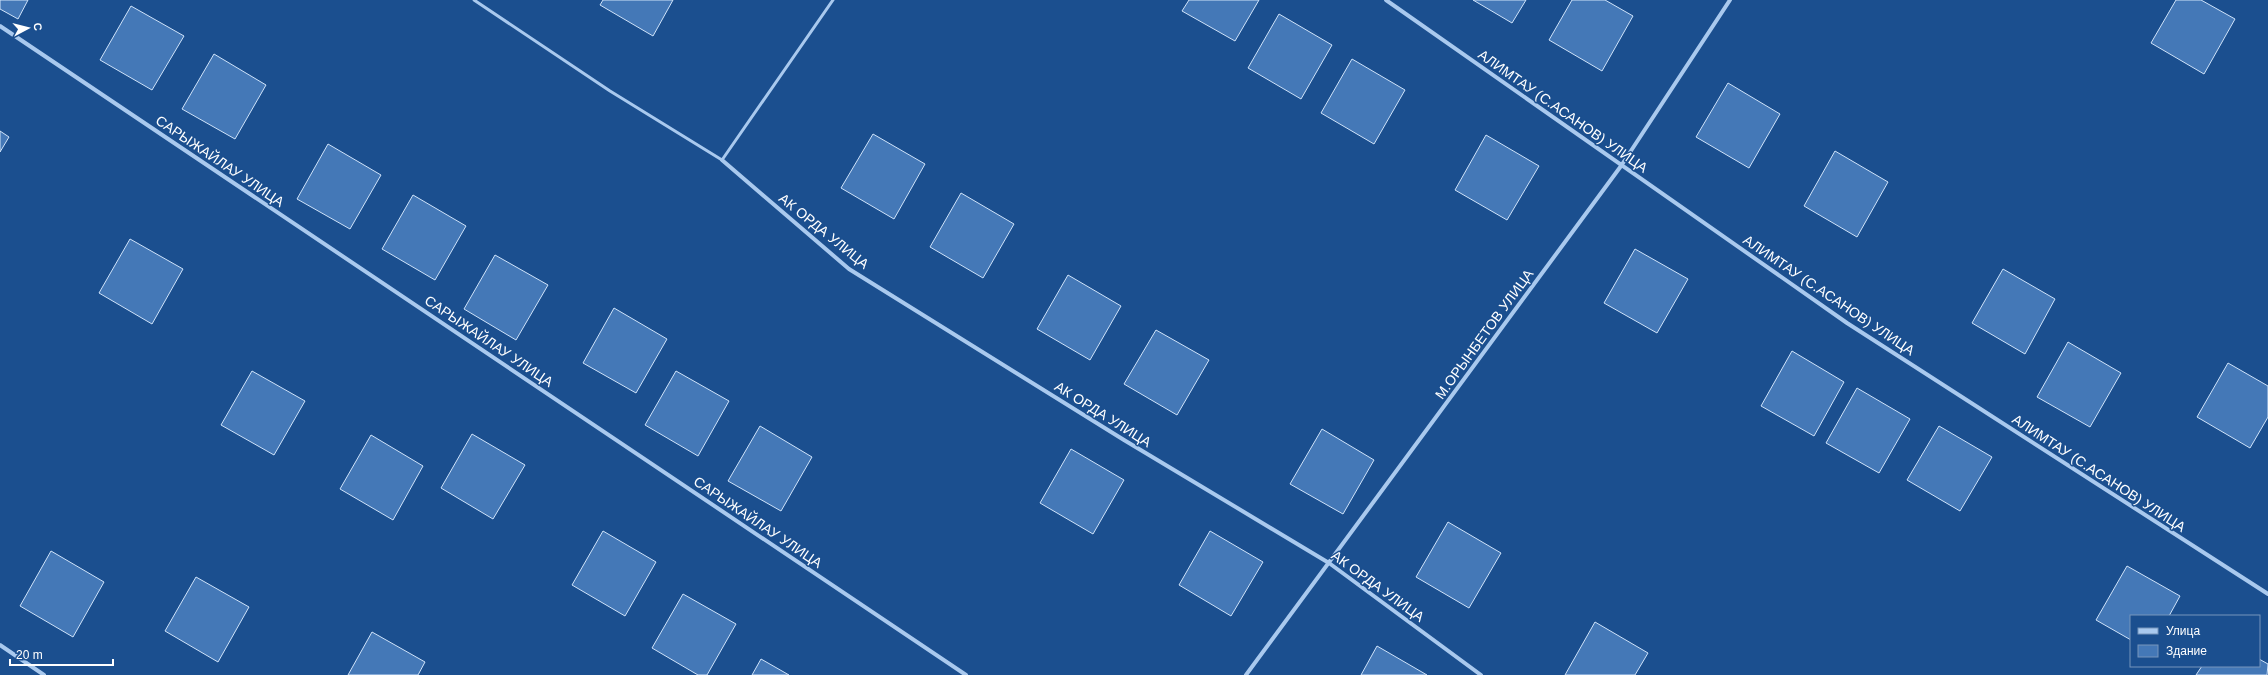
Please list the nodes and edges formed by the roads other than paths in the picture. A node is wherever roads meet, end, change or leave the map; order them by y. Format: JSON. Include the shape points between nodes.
{"nodes":[{"id":1,"x":474,"y":0,"type":"edge"},
{"id":2,"x":833,"y":0,"type":"edge"},
{"id":3,"x":1386,"y":0,"type":"edge"},
{"id":4,"x":1730,"y":0,"type":"edge"},
{"id":5,"x":0,"y":26,"type":"edge"},
{"id":6,"x":722,"y":160,"type":"junction"},
{"id":7,"x":1621,"y":166,"type":"junction"},
{"id":8,"x":1329,"y":563,"type":"junction"},
{"id":9,"x":2268,"y":594,"type":"edge"},
{"id":10,"x":0,"y":645,"type":"edge"},
{"id":11,"x":44,"y":675,"type":"edge"},
{"id":12,"x":966,"y":675,"type":"edge"},
{"id":13,"x":1246,"y":675,"type":"edge"},
{"id":14,"x":1481,"y":675,"type":"edge"}],
"edges":[{"from":1,"to":6,"type":"lane","via":[[610,91]]},
{"from":2,"to":6,"type":"lane"},
{"from":3,"to":7,"type":"street","name":"АЛИМТАУ (С.АСАНОВ) УЛИЦА"},
{"from":4,"to":7,"type":"street","name":"М.ОРЫНБЕТОВ УЛИЦА"},
{"from":5,"to":12,"type":"street","name":"САРЫЖАЙЛАУ УЛИЦА"},
{"from":6,"to":8,"type":"street","name":"АК ОРДА УЛИЦА","via":[[849,269],[1124,440]]},
{"from":7,"to":8,"type":"street","name":"М.ОРЫНБЕТОВ УЛИЦА"},
{"from":7,"to":9,"type":"street","name":"АЛИМТАУ (С.АСАНОВ) УЛИЦА","via":[[1847,323]]},
{"from":8,"to":13,"type":"street","name":"М.ОРЫНБЕТОВ УЛИЦА"},
{"from":8,"to":14,"type":"street","name":"АК ОРДА УЛИЦА"},
{"from":10,"to":11,"type":"street"}]}
